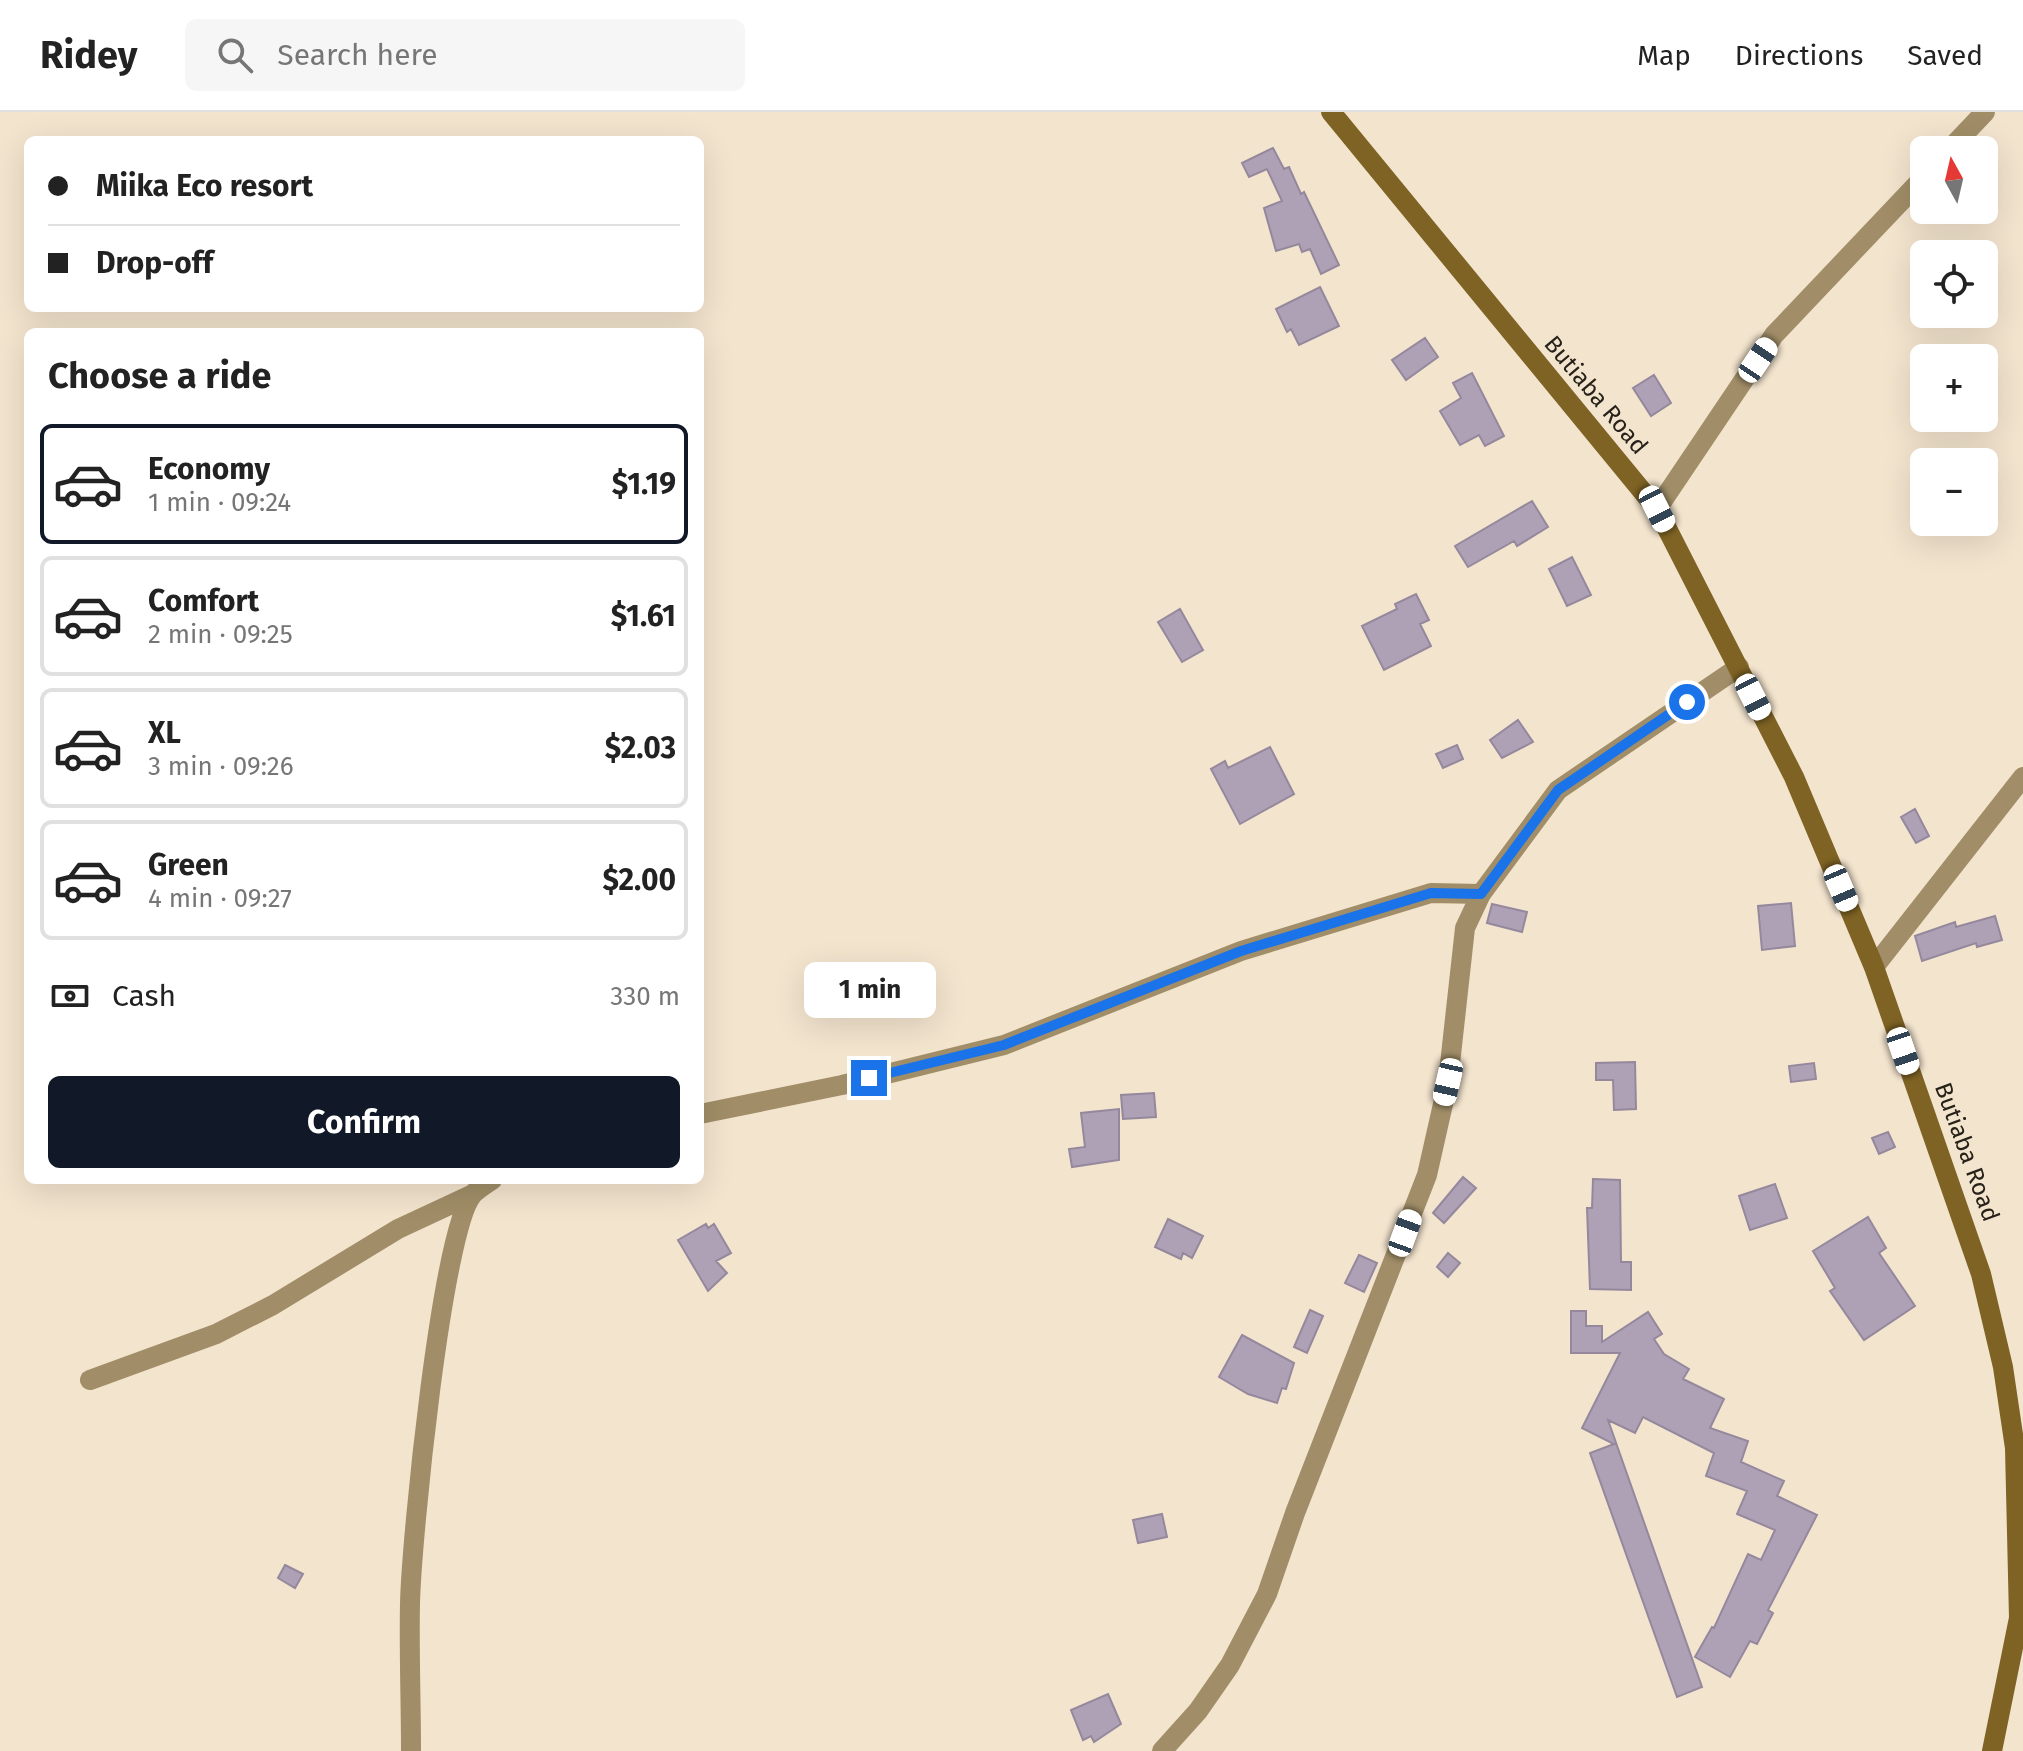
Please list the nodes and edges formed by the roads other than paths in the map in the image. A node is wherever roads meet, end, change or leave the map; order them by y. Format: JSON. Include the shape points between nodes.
{"nodes":[{"id":1,"x":1331,"y":112,"type":"edge"},
{"id":2,"x":1985,"y":112,"type":"edge"},
{"id":3,"x":1962,"y":136,"type":"edge"},
{"id":4,"x":1910,"y":192,"type":"edge"},
{"id":5,"x":1657,"y":509,"type":"junction"},
{"id":6,"x":1739,"y":667,"type":"junction"},
{"id":7,"x":2023,"y":777,"type":"edge"},
{"id":8,"x":1481,"y":894,"type":"junction"},
{"id":9,"x":1874,"y":967,"type":"junction"},
{"id":10,"x":704,"y":1113,"type":"edge"},
{"id":11,"x":486,"y":1184,"type":"edge"},
{"id":12,"x":471,"y":1195,"type":"junction"},
{"id":13,"x":90,"y":1380,"type":"dead end"},
{"id":14,"x":2020,"y":1552,"type":"edge"},
{"id":15,"x":411,"y":1751,"type":"edge"},
{"id":16,"x":1162,"y":1751,"type":"edge"},
{"id":17,"x":1992,"y":1751,"type":"edge"}],
"edges":[{"from":1,"to":5,"type":"main road","name":"Butiaba Road"},
{"from":2,"to":3,"type":"street"},
{"from":4,"to":5,"type":"street","via":[[1774,335]]},
{"from":5,"to":6,"type":"main road","name":"Butiaba Road"},
{"from":6,"to":8,"type":"street","via":[[1558,790]]},
{"from":6,"to":9,"type":"main road","name":"Butiaba Road","via":[[1794,777]]},
{"from":7,"to":9,"type":"street"},
{"from":8,"to":10,"type":"street","via":[[1431,893],[1241,951],[1004,1045]]},
{"from":8,"to":16,"type":"street","via":[[1465,928],[1448,1082],[1421,1190],[1267,1594],[1230,1665]]},
{"from":9,"to":14,"type":"main road","name":"Butiaba Road","via":[[1981,1274],[2015,1448]]},
{"from":11,"to":12,"type":"street"},
{"from":12,"to":13,"type":"street","via":[[398,1229],[216,1334]]},
{"from":12,"to":15,"type":"street","via":[[453,1240],[414,1544]]},
{"from":14,"to":17,"type":"main road","name":"Butiaba Road","via":[[2019,1618]]}]}
